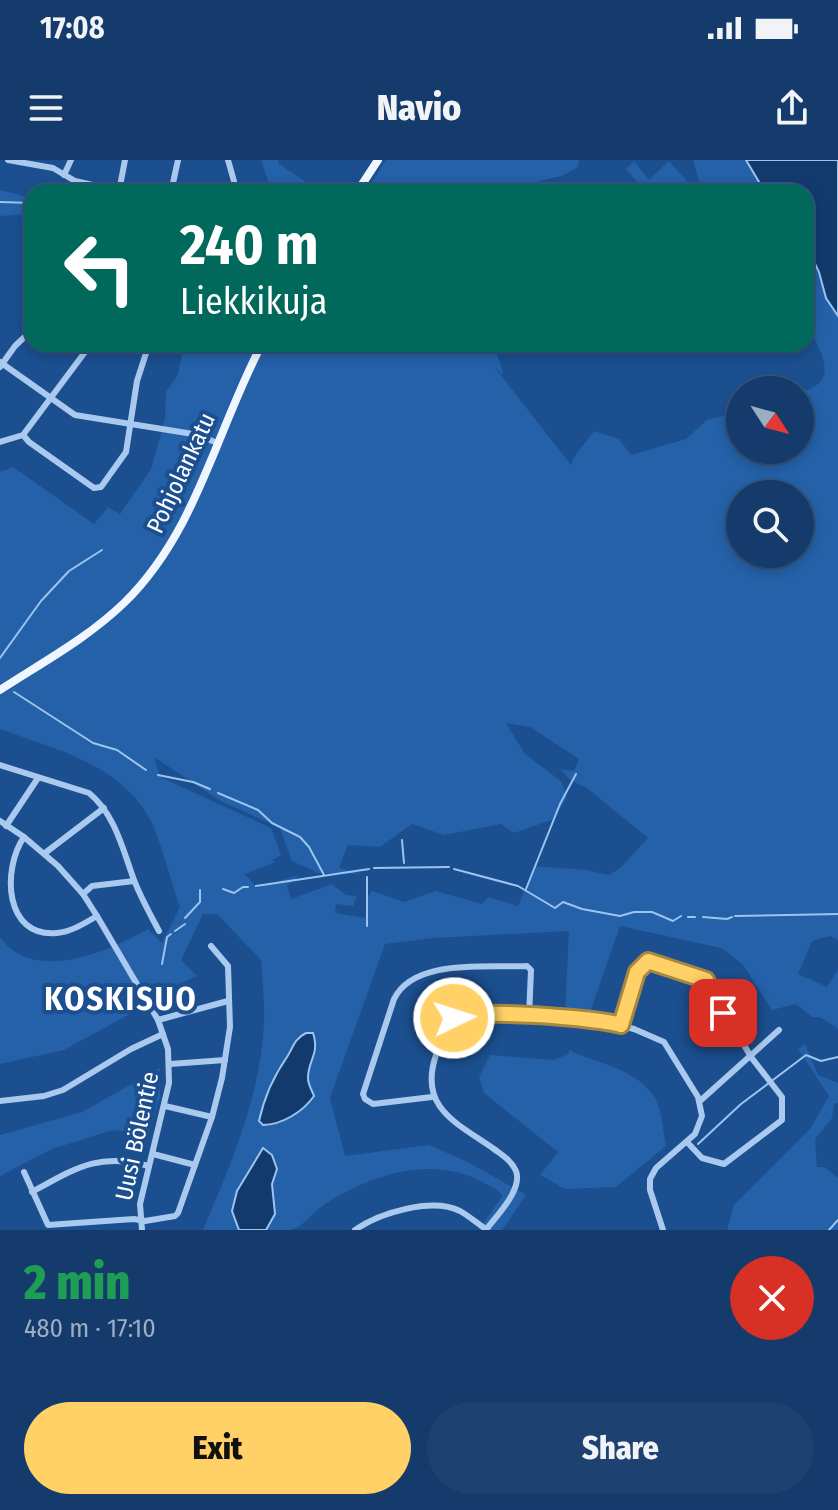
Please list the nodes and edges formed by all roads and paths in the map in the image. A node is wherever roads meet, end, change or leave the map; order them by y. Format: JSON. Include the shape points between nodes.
{"nodes":[{"id":1,"x":8,"y":160,"type":"edge"},
{"id":2,"x":71,"y":160,"type":"edge"},
{"id":3,"x":125,"y":160,"type":"edge"},
{"id":4,"x":178,"y":160,"type":"edge"},
{"id":5,"x":228,"y":160,"type":"edge"},
{"id":6,"x":378,"y":160,"type":"edge"},
{"id":7,"x":18,"y":161,"type":"edge"},
{"id":8,"x":64,"y":175,"type":"junction"},
{"id":9,"x":88,"y":184,"type":"edge"},
{"id":10,"x":120,"y":184,"type":"edge"},
{"id":11,"x":173,"y":184,"type":"edge"},
{"id":12,"x":235,"y":184,"type":"edge"},
{"id":13,"x":362,"y":184,"type":"edge"},
{"id":14,"x":24,"y":338,"type":"edge"},
{"id":15,"x":85,"y":352,"type":"edge"},
{"id":16,"x":146,"y":352,"type":"edge"},
{"id":17,"x":258,"y":352,"type":"edge"},
{"id":18,"x":1,"y":364,"type":"edge"},
{"id":19,"x":51,"y":396,"type":"junction"},
{"id":20,"x":130,"y":424,"type":"junction"},
{"id":21,"x":23,"y":435,"type":"junction"},
{"id":22,"x":0,"y":442,"type":"edge"},
{"id":23,"x":218,"y":443,"type":"junction"},
{"id":24,"x":0,"y":690,"type":"edge"},
{"id":25,"x":0,"y":765,"type":"edge"},
{"id":26,"x":38,"y":778,"type":"junction"},
{"id":27,"x":104,"y":808,"type":"junction"},
{"id":28,"x":3,"y":824,"type":"edge"},
{"id":29,"x":24,"y":837,"type":"junction"},
{"id":30,"x":45,"y":853,"type":"junction"},
{"id":31,"x":134,"y":881,"type":"junction"},
{"id":32,"x":83,"y":894,"type":"junction"},
{"id":33,"x":97,"y":916,"type":"junction"},
{"id":34,"x":159,"y":931,"type":"dead end"},
{"id":35,"x":211,"y":946,"type":"dead end"},
{"id":36,"x":228,"y":1001,"type":"junction"},
{"id":37,"x":529,"y":1016,"type":"junction"},
{"id":38,"x":158,"y":1020,"type":"junction"},
{"id":39,"x":621,"y":1025,"type":"junction"},
{"id":40,"x":779,"y":1030,"type":"dead end"},
{"id":41,"x":163,"y":1034,"type":"junction"},
{"id":42,"x":751,"y":1057,"type":"junction"},
{"id":43,"x":225,"y":1060,"type":"junction"},
{"id":44,"x":170,"y":1064,"type":"junction"},
{"id":45,"x":432,"y":1097,"type":"junction"},
{"id":46,"x":0,"y":1101,"type":"edge"},
{"id":47,"x":700,"y":1101,"type":"junction"},
{"id":48,"x":165,"y":1106,"type":"junction"},
{"id":49,"x":212,"y":1117,"type":"junction"},
{"id":50,"x":687,"y":1142,"type":"junction"},
{"id":51,"x":153,"y":1154,"type":"junction"},
{"id":52,"x":195,"y":1165,"type":"junction"},
{"id":53,"x":149,"y":1166,"type":"junction"},
{"id":54,"x":24,"y":1172,"type":"dead end"},
{"id":55,"x":32,"y":1192,"type":"junction"},
{"id":56,"x":139,"y":1220,"type":"junction"},
{"id":57,"x":142,"y":1230,"type":"edge"},
{"id":58,"x":355,"y":1230,"type":"edge"},
{"id":59,"x":486,"y":1230,"type":"edge"},
{"id":60,"x":663,"y":1230,"type":"edge"}],
"edges":[{"from":1,"to":7,"type":"street"},
{"from":2,"to":8,"type":"street"},
{"from":3,"to":10,"type":"street"},
{"from":4,"to":11,"type":"street"},
{"from":5,"to":12,"type":"street"},
{"from":6,"to":13,"type":"main road"},
{"from":7,"to":8,"type":"street"},
{"from":8,"to":9,"type":"street"},
{"from":14,"to":18,"type":"street"},
{"from":15,"to":19,"type":"street"},
{"from":16,"to":20,"type":"street"},
{"from":17,"to":23,"type":"main road","name":"Pohjolankatu"},
{"from":18,"to":19,"type":"street"},
{"from":19,"to":20,"type":"street","via":[[75,415]]},
{"from":19,"to":21,"type":"street"},
{"from":20,"to":21,"type":"street","via":[[126,452],[96,489]]},
{"from":20,"to":23,"type":"street"},
{"from":21,"to":22,"type":"street"},
{"from":23,"to":24,"type":"main road","name":"Pohjolankatu","via":[[180,529],[135,591],[79,641]]},
{"from":25,"to":26,"type":"street"},
{"from":26,"to":27,"type":"street","via":[[89,793]]},
{"from":26,"to":28,"type":"street"},
{"from":27,"to":30,"type":"street"},
{"from":27,"to":31,"type":"street"},
{"from":28,"to":29,"type":"street","name":"Uusi Bölentie"},
{"from":29,"to":30,"type":"street","name":"Uusi Bölentie"},
{"from":29,"to":33,"type":"street","via":[[9,883],[23,919],[41,932],[55,934]]},
{"from":30,"to":32,"type":"street","name":"Uusi Bölentie"},
{"from":31,"to":32,"type":"street","via":[[92,886]]},
{"from":31,"to":34,"type":"street"},
{"from":32,"to":33,"type":"street","name":"Uusi Bölentie"},
{"from":33,"to":38,"type":"street","name":"Uusi Bölentie"},
{"from":35,"to":36,"type":"street","via":[[228,966]]},
{"from":36,"to":38,"type":"street"},
{"from":36,"to":43,"type":"street"},
{"from":37,"to":39,"type":"street"},
{"from":37,"to":45,"type":"street","via":[[470,1013],[454,1018],[432,1065]]},
{"from":37,"to":45,"type":"street","via":[[527,966],[429,971],[407,981],[394,999],[363,1094],[369,1103],[378,1104]]},
{"from":38,"to":41,"type":"street","name":"Uusi Bölentie"},
{"from":39,"to":42,"type":"street","via":[[637,972],[648,961],[706,980]]},
{"from":39,"to":47,"type":"street","via":[[664,1042]]},
{"from":40,"to":42,"type":"street"},
{"from":41,"to":44,"type":"street","name":"Uusi Bölentie"},
{"from":41,"to":46,"type":"street","via":[[63,1090]]},
{"from":42,"to":47,"type":"street"},
{"from":42,"to":50,"type":"street","via":[[782,1097],[782,1120],[724,1164],[702,1158]]},
{"from":43,"to":44,"type":"street"},
{"from":43,"to":49,"type":"street"},
{"from":44,"to":48,"type":"street","name":"Uusi Bölentie"},
{"from":45,"to":59,"type":"street","via":[[444,1113],[515,1170],[516,1185]]},
{"from":47,"to":50,"type":"street","via":[[700,1126]]},
{"from":48,"to":49,"type":"street"},
{"from":48,"to":51,"type":"street","name":"Uusi Bölentie"},
{"from":49,"to":52,"type":"street"},
{"from":50,"to":60,"type":"street","via":[[650,1179]]},
{"from":51,"to":52,"type":"street"},
{"from":51,"to":53,"type":"street","name":"Uusi Bölentie"},
{"from":52,"to":56,"type":"street","via":[[175,1216]]},
{"from":53,"to":55,"type":"street","via":[[118,1159],[93,1162]]},
{"from":53,"to":56,"type":"street","name":"Uusi Bölentie"},
{"from":54,"to":55,"type":"street"},
{"from":55,"to":56,"type":"street","via":[[48,1225]]},
{"from":56,"to":57,"type":"street","name":"Uusi Bölentie"},
{"from":58,"to":59,"type":"street","via":[[376,1216],[439,1206],[459,1211]]}]}
